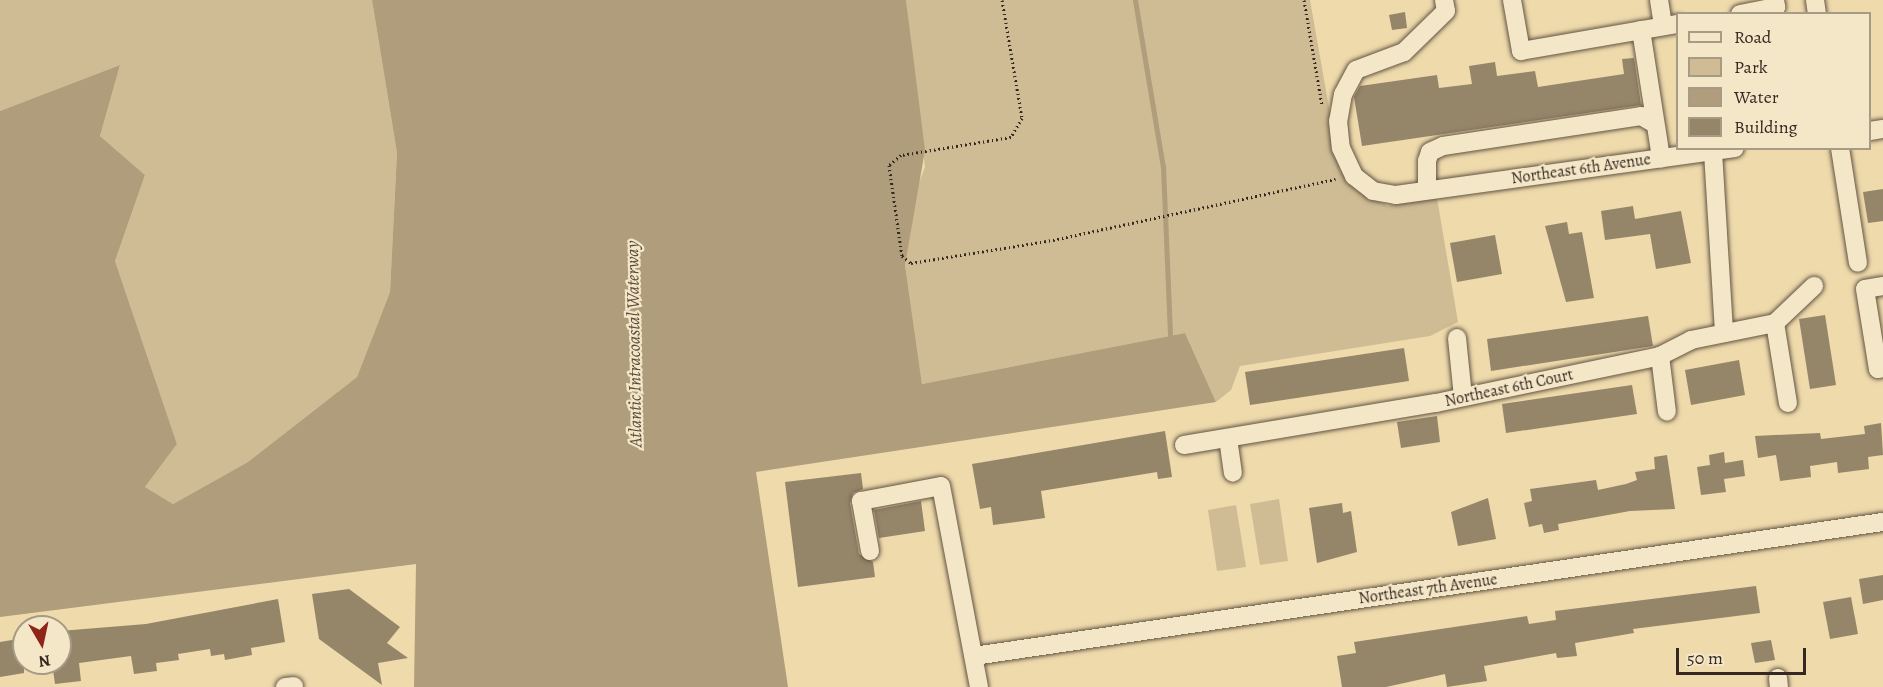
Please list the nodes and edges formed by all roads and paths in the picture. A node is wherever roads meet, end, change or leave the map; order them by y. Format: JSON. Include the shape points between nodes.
{"nodes":[{"id":1,"x":1002,"y":0,"type":"edge"},
{"id":2,"x":1304,"y":0,"type":"edge"},
{"id":3,"x":1444,"y":0,"type":"edge"},
{"id":4,"x":1512,"y":0,"type":"edge"},
{"id":5,"x":1659,"y":0,"type":"edge"},
{"id":6,"x":1775,"y":0,"type":"edge"},
{"id":7,"x":1750,"y":12,"type":"edge"},
{"id":8,"x":1670,"y":25,"type":"edge"},
{"id":9,"x":1641,"y":30,"type":"junction"},
{"id":10,"x":1323,"y":112,"type":"dead end"},
{"id":11,"x":1655,"y":124,"type":"junction"},
{"id":12,"x":1724,"y":150,"type":"edge"},
{"id":13,"x":1840,"y":150,"type":"edge"},
{"id":14,"x":1713,"y":152,"type":"junction"},
{"id":15,"x":1661,"y":158,"type":"junction"},
{"id":16,"x":1333,"y":168,"type":"dead end"},
{"id":17,"x":1427,"y":190,"type":"junction"},
{"id":18,"x":1858,"y":264,"type":"dead end"},
{"id":19,"x":1814,"y":286,"type":"dead end"},
{"id":20,"x":1883,"y":286,"type":"edge"},
{"id":21,"x":1776,"y":323,"type":"junction"},
{"id":22,"x":1724,"y":333,"type":"junction"},
{"id":23,"x":1457,"y":339,"type":"dead end"},
{"id":24,"x":1660,"y":356,"type":"junction"},
{"id":25,"x":1880,"y":368,"type":"edge"},
{"id":26,"x":1463,"y":397,"type":"junction"},
{"id":27,"x":1788,"y":404,"type":"dead end"},
{"id":28,"x":1667,"y":412,"type":"dead end"},
{"id":29,"x":1228,"y":438,"type":"junction"},
{"id":30,"x":1184,"y":445,"type":"dead end"},
{"id":31,"x":1233,"y":473,"type":"dead end"},
{"id":32,"x":1883,"y":522,"type":"edge"},
{"id":33,"x":870,"y":551,"type":"dead end"},
{"id":34,"x":974,"y":656,"type":"junction"},
{"id":35,"x":979,"y":687,"type":"edge"}],
"edges":[{"from":1,"to":16,"type":"path","via":[[1022,118],[1011,137],[901,155],[889,165],[902,256],[911,263],[1053,240],[1335,180]]},
{"from":2,"to":10,"type":"path"},
{"from":3,"to":17,"type":"street","name":"Northeast 6th Avenue","via":[[1446,11],[1404,52],[1356,70],[1343,94],[1338,121],[1341,148],[1354,176],[1373,191],[1396,195]]},
{"from":4,"to":9,"type":"street","via":[[1521,51]]},
{"from":5,"to":8,"type":"street"},
{"from":6,"to":7,"type":"street","via":[[1776,7]]},
{"from":8,"to":9,"type":"street"},
{"from":9,"to":11,"type":"street"},
{"from":11,"to":15,"type":"street"},
{"from":11,"to":17,"type":"street","via":[[1641,116],[1443,146],[1430,152]]},
{"from":12,"to":14,"type":"street","name":"Northeast 6th Avenue"},
{"from":13,"to":18,"type":"street"},
{"from":14,"to":15,"type":"street","name":"Northeast 6th Avenue"},
{"from":14,"to":22,"type":"street"},
{"from":15,"to":17,"type":"street","name":"Northeast 6th Avenue"},
{"from":19,"to":21,"type":"street"},
{"from":20,"to":25,"type":"street","via":[[1865,289]]},
{"from":21,"to":22,"type":"street","name":"Northeast 6th Court"},
{"from":21,"to":27,"type":"street"},
{"from":22,"to":24,"type":"street","name":"Northeast 6th Court","via":[[1691,340]]},
{"from":23,"to":26,"type":"street"},
{"from":24,"to":26,"type":"street","name":"Northeast 6th Court"},
{"from":24,"to":28,"type":"street"},
{"from":26,"to":29,"type":"street","name":"Northeast 6th Court"},
{"from":29,"to":30,"type":"street","name":"Northeast 6th Court"},
{"from":29,"to":31,"type":"street"},
{"from":32,"to":34,"type":"street","name":"Northeast 7th Avenue"},
{"from":33,"to":34,"type":"street","via":[[861,501],[941,486]]},
{"from":34,"to":35,"type":"street"}]}
